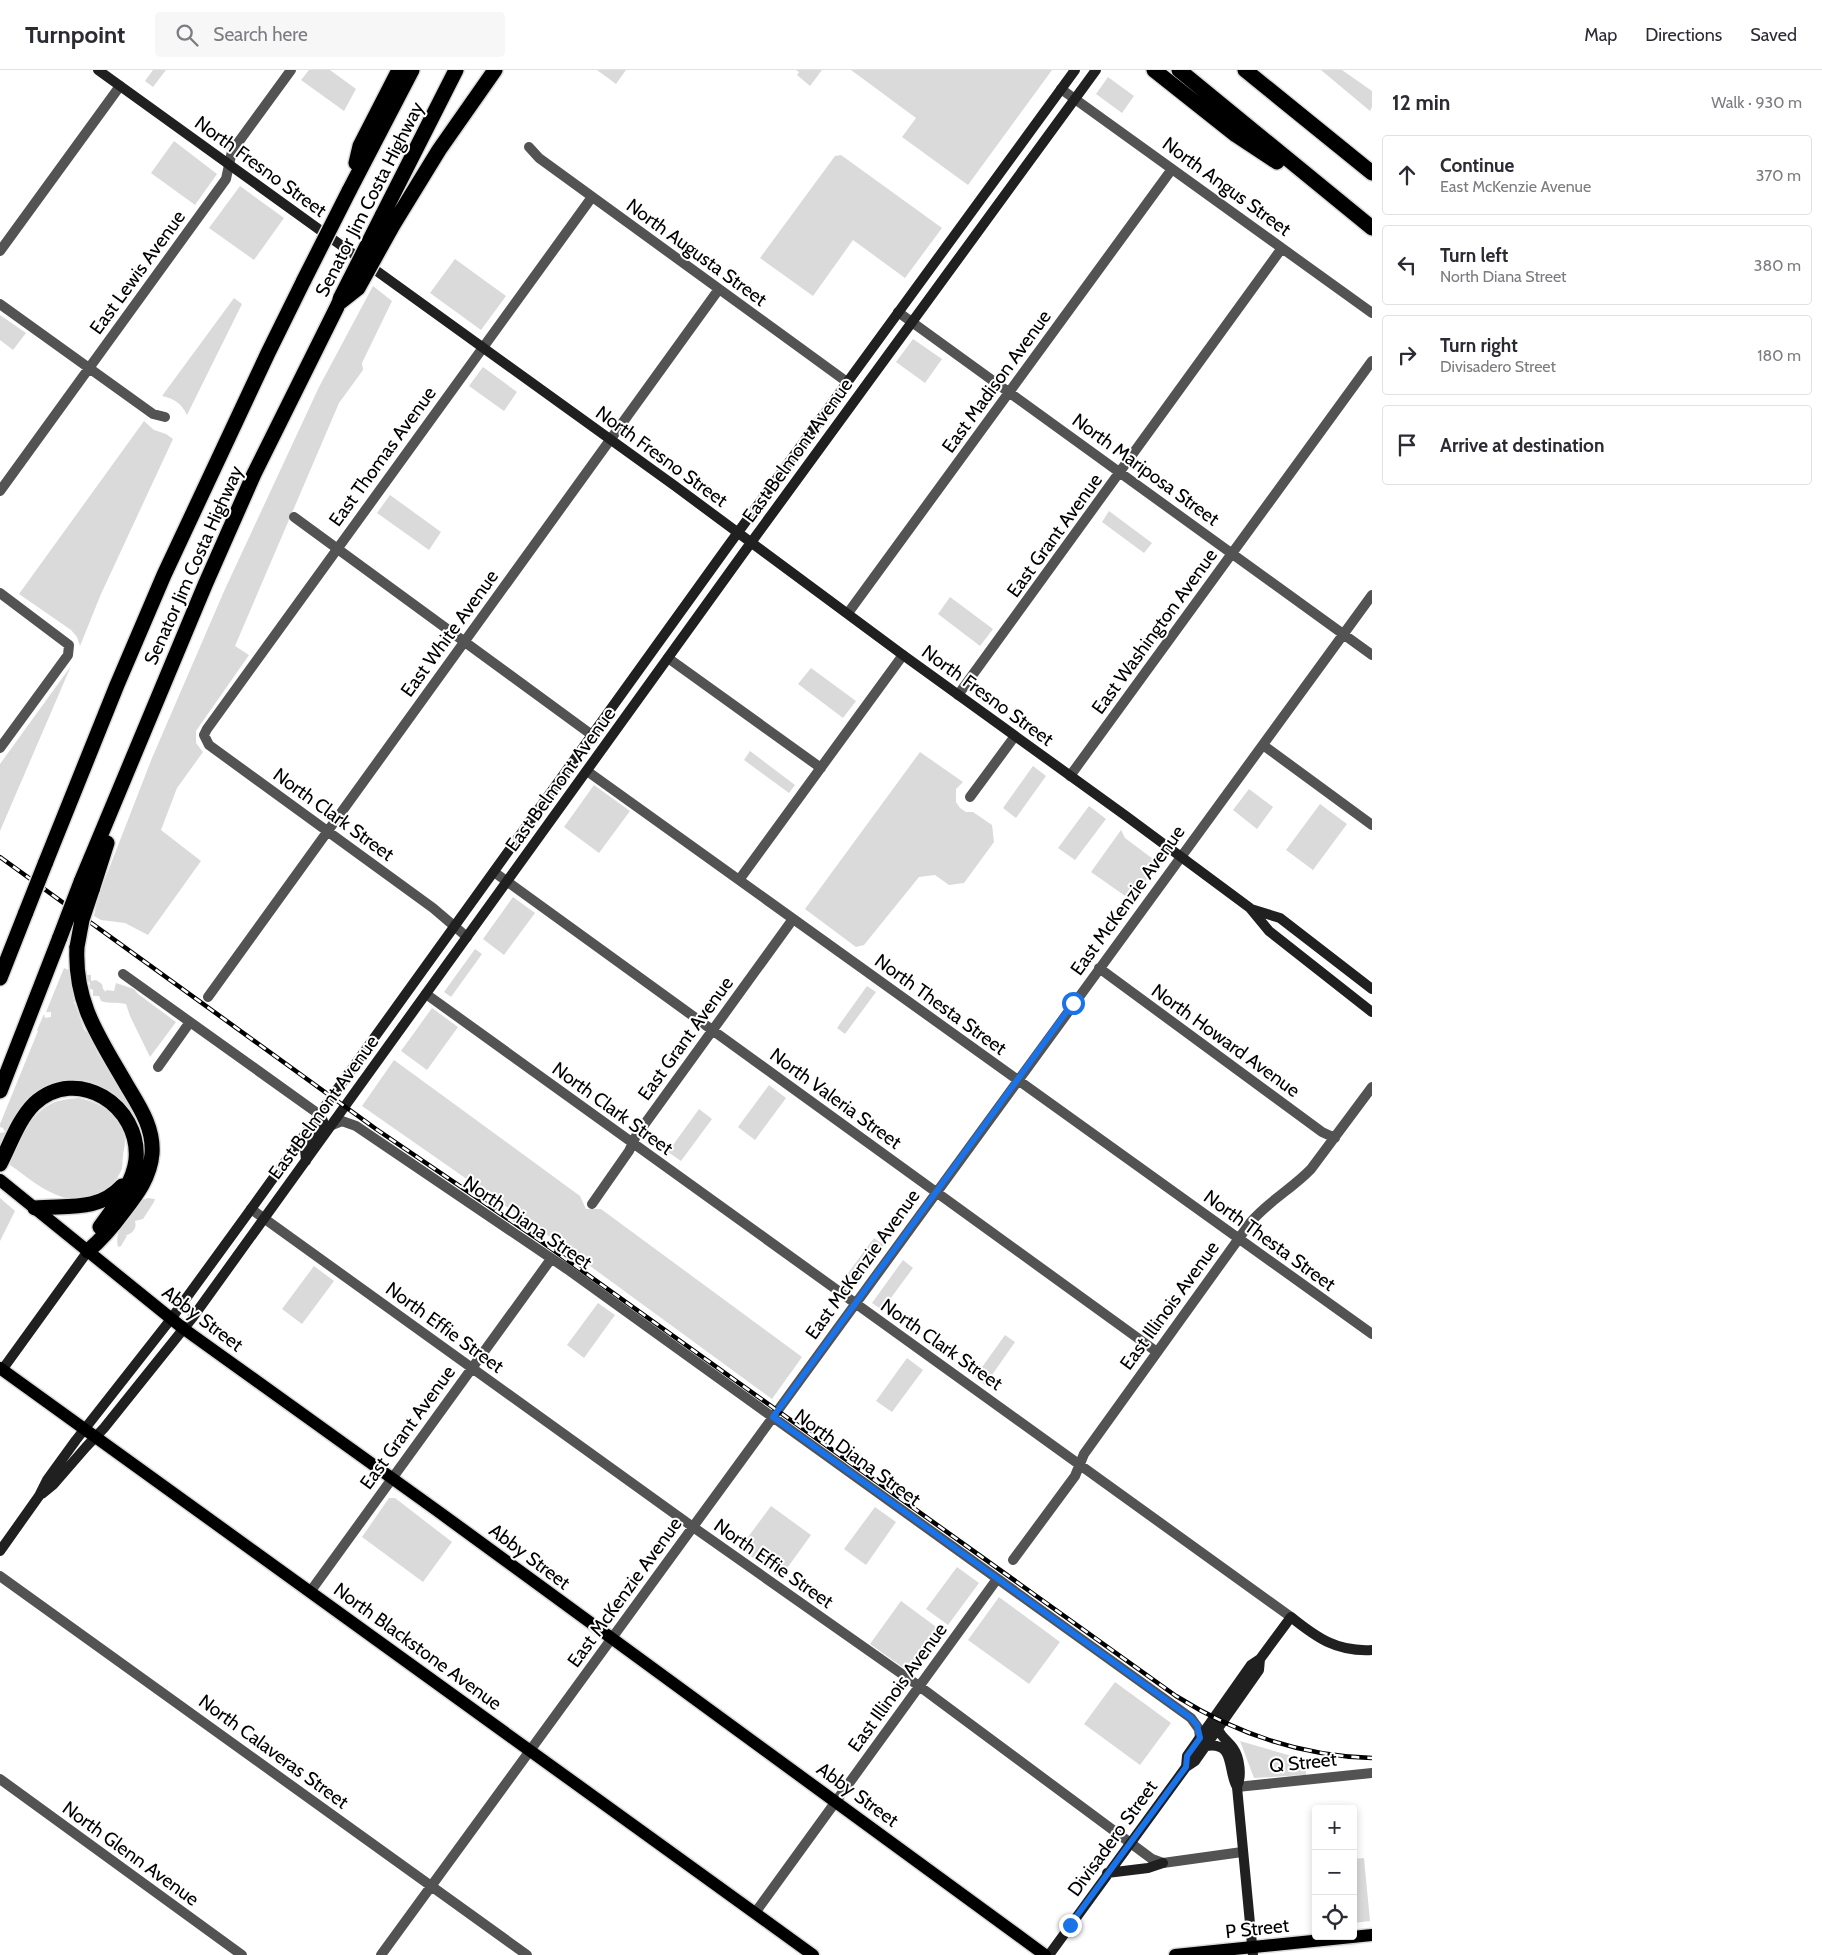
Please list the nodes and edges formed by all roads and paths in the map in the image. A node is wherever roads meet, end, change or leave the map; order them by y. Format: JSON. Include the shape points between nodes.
{"nodes":[{"id":1,"x":98,"y":70,"type":"edge"},
{"id":2,"x":291,"y":70,"type":"edge"},
{"id":3,"x":399,"y":70,"type":"edge"},
{"id":4,"x":412,"y":70,"type":"edge"},
{"id":5,"x":456,"y":70,"type":"edge"},
{"id":6,"x":495,"y":70,"type":"edge"},
{"id":7,"x":502,"y":70,"type":"edge"},
{"id":8,"x":1075,"y":70,"type":"edge"},
{"id":9,"x":1096,"y":70,"type":"edge"},
{"id":10,"x":1154,"y":70,"type":"edge"},
{"id":11,"x":1179,"y":70,"type":"edge"},
{"id":12,"x":1245,"y":70,"type":"edge"},
{"id":13,"x":1250,"y":70,"type":"edge"},
{"id":14,"x":120,"y":86,"type":"junction"},
{"id":15,"x":1061,"y":89,"type":"junction"},
{"id":16,"x":1075,"y":99,"type":"junction"},
{"id":17,"x":1297,"y":112,"type":"junction"},
{"id":18,"x":465,"y":113,"type":"junction"},
{"id":19,"x":529,"y":147,"type":"dead end"},
{"id":20,"x":229,"y":164,"type":"junction"},
{"id":21,"x":1172,"y":169,"type":"junction"},
{"id":22,"x":1372,"y":173,"type":"edge"},
{"id":23,"x":349,"y":191,"type":"junction"},
{"id":24,"x":592,"y":197,"type":"junction"},
{"id":25,"x":1352,"y":212,"type":"junction"},
{"id":26,"x":388,"y":220,"type":"junction"},
{"id":27,"x":1372,"y":228,"type":"edge"},
{"id":28,"x":1282,"y":248,"type":"junction"},
{"id":29,"x":0,"y":251,"type":"edge"},
{"id":30,"x":719,"y":289,"type":"junction"},
{"id":31,"x":0,"y":304,"type":"edge"},
{"id":32,"x":898,"y":312,"type":"junction"},
{"id":33,"x":1372,"y":313,"type":"edge"},
{"id":34,"x":912,"y":322,"type":"junction"},
{"id":35,"x":482,"y":347,"type":"junction"},
{"id":36,"x":1372,"y":361,"type":"edge"},
{"id":37,"x":89,"y":368,"type":"junction"},
{"id":38,"x":847,"y":382,"type":"junction"},
{"id":39,"x":1010,"y":392,"type":"junction"},
{"id":40,"x":165,"y":417,"type":"dead end"},
{"id":41,"x":610,"y":440,"type":"junction"},
{"id":42,"x":1121,"y":473,"type":"junction"},
{"id":43,"x":0,"y":491,"type":"edge"},
{"id":44,"x":294,"y":517,"type":"dead end"},
{"id":45,"x":738,"y":533,"type":"junction"},
{"id":46,"x":751,"y":543,"type":"junction"},
{"id":47,"x":337,"y":548,"type":"junction"},
{"id":48,"x":1232,"y":553,"type":"junction"},
{"id":49,"x":0,"y":593,"type":"edge"},
{"id":50,"x":1372,"y":595,"type":"edge"},
{"id":51,"x":848,"y":613,"type":"junction"},
{"id":52,"x":1343,"y":634,"type":"junction"},
{"id":53,"x":464,"y":642,"type":"junction"},
{"id":54,"x":903,"y":655,"type":"junction"},
{"id":55,"x":1372,"y":655,"type":"edge"},
{"id":56,"x":668,"y":658,"type":"junction"},
{"id":57,"x":958,"y":695,"type":"junction"},
{"id":58,"x":592,"y":735,"type":"junction"},
{"id":59,"x":1015,"y":736,"type":"junction"},
{"id":60,"x":204,"y":738,"type":"joint"},
{"id":61,"x":1263,"y":745,"type":"junction"},
{"id":62,"x":0,"y":748,"type":"edge"},
{"id":63,"x":821,"y":768,"type":"junction"},
{"id":64,"x":587,"y":771,"type":"junction"},
{"id":65,"x":1070,"y":776,"type":"junction"},
{"id":66,"x":970,"y":797,"type":"dead end"},
{"id":67,"x":1372,"y":825,"type":"edge"},
{"id":68,"x":328,"y":831,"type":"junction"},
{"id":69,"x":1181,"y":858,"type":"junction"},
{"id":70,"x":494,"y":872,"type":"junction"},
{"id":71,"x":739,"y":880,"type":"junction"},
{"id":72,"x":507,"y":882,"type":"junction"},
{"id":73,"x":86,"y":886,"type":"junction"},
{"id":74,"x":1250,"y":908,"type":"junction"},
{"id":75,"x":26,"y":912,"type":"junction"},
{"id":76,"x":793,"y":919,"type":"junction"},
{"id":77,"x":456,"y":926,"type":"junction"},
{"id":78,"x":467,"y":937,"type":"junction"},
{"id":79,"x":0,"y":960,"type":"edge"},
{"id":80,"x":1099,"y":968,"type":"junction"},
{"id":81,"x":123,"y":974,"type":"dead end"},
{"id":82,"x":0,"y":978,"type":"edge"},
{"id":83,"x":1372,"y":989,"type":"edge"},
{"id":84,"x":426,"y":994,"type":"junction"},
{"id":85,"x":208,"y":997,"type":"dead end"},
{"id":86,"x":1372,"y":1012,"type":"edge"},
{"id":87,"x":190,"y":1022,"type":"junction"},
{"id":88,"x":712,"y":1031,"type":"junction"},
{"id":89,"x":158,"y":1067,"type":"dead end"},
{"id":90,"x":1017,"y":1080,"type":"junction"},
{"id":91,"x":1372,"y":1086,"type":"edge"},
{"id":92,"x":0,"y":1091,"type":"edge"},
{"id":93,"x":320,"y":1115,"type":"junction"},
{"id":94,"x":332,"y":1124,"type":"junction"},
{"id":95,"x":1335,"y":1138,"type":"junction"},
{"id":96,"x":632,"y":1144,"type":"junction"},
{"id":97,"x":306,"y":1161,"type":"junction"},
{"id":98,"x":0,"y":1164,"type":"edge"},
{"id":99,"x":134,"y":1168,"type":"junction"},
{"id":100,"x":0,"y":1180,"type":"edge"},
{"id":101,"x":936,"y":1192,"type":"junction"},
{"id":102,"x":592,"y":1204,"type":"dead end"},
{"id":103,"x":35,"y":1208,"type":"junction"},
{"id":104,"x":251,"y":1209,"type":"junction"},
{"id":105,"x":264,"y":1218,"type":"junction"},
{"id":106,"x":1239,"y":1239,"type":"junction"},
{"id":107,"x":88,"y":1251,"type":"junction"},
{"id":108,"x":550,"y":1259,"type":"junction"},
{"id":109,"x":855,"y":1304,"type":"junction"},
{"id":110,"x":171,"y":1319,"type":"junction"},
{"id":111,"x":184,"y":1329,"type":"junction"},
{"id":112,"x":1372,"y":1334,"type":"edge"},
{"id":113,"x":1157,"y":1352,"type":"junction"},
{"id":114,"x":471,"y":1368,"type":"junction"},
{"id":115,"x":1,"y":1369,"type":"edge"},
{"id":116,"x":773,"y":1417,"type":"junction"},
{"id":117,"x":84,"y":1429,"type":"junction"},
{"id":118,"x":95,"y":1437,"type":"junction"},
{"id":119,"x":1080,"y":1464,"type":"junction"},
{"id":120,"x":392,"y":1478,"type":"junction"},
{"id":121,"x":39,"y":1496,"type":"junction"},
{"id":122,"x":693,"y":1527,"type":"junction"},
{"id":123,"x":0,"y":1551,"type":"edge"},
{"id":124,"x":1014,"y":1560,"type":"dead end"},
{"id":125,"x":0,"y":1576,"type":"edge"},
{"id":126,"x":997,"y":1579,"type":"junction"},
{"id":127,"x":310,"y":1592,"type":"junction"},
{"id":128,"x":1291,"y":1617,"type":"junction"},
{"id":129,"x":612,"y":1639,"type":"junction"},
{"id":130,"x":1372,"y":1650,"type":"edge"},
{"id":131,"x":1260,"y":1659,"type":"junction"},
{"id":132,"x":919,"y":1686,"type":"junction"},
{"id":133,"x":1218,"y":1729,"type":"junction"},
{"id":134,"x":1203,"y":1742,"type":"junction"},
{"id":135,"x":531,"y":1750,"type":"junction"},
{"id":136,"x":1372,"y":1773,"type":"edge"},
{"id":137,"x":0,"y":1779,"type":"edge"},
{"id":138,"x":1237,"y":1787,"type":"junction"},
{"id":139,"x":836,"y":1801,"type":"junction"},
{"id":140,"x":1130,"y":1843,"type":"junction"},
{"id":141,"x":1242,"y":1852,"type":"junction"},
{"id":142,"x":1163,"y":1863,"type":"junction"},
{"id":143,"x":1107,"y":1873,"type":"junction"},
{"id":144,"x":431,"y":1886,"type":"junction"},
{"id":145,"x":755,"y":1913,"type":"junction"},
{"id":146,"x":1372,"y":1935,"type":"edge"},
{"id":147,"x":1252,"y":1952,"type":"edge"},
{"id":148,"x":242,"y":1955,"type":"edge"},
{"id":149,"x":381,"y":1955,"type":"edge"},
{"id":150,"x":527,"y":1955,"type":"edge"},
{"id":151,"x":814,"y":1955,"type":"edge"},
{"id":152,"x":1045,"y":1955,"type":"edge"},
{"id":153,"x":1049,"y":1955,"type":"edge"},
{"id":154,"x":1175,"y":1955,"type":"edge"}],
"edges":[{"from":1,"to":14,"type":"main road","name":"North Fresno Street"},
{"from":2,"to":20,"type":"street","name":"East Lewis Avenue","via":[[232,151]]},
{"from":3,"to":23,"type":"highway","via":[[360,146]]},
{"from":4,"to":23,"type":"highway","name":"Senator Jim Costa Highway"},
{"from":5,"to":26,"type":"highway","name":"Senator Jim Costa Highway"},
{"from":6,"to":18,"type":"highway"},
{"from":7,"to":18,"type":"highway"},
{"from":8,"to":15,"type":"main road","name":"East Belmont Avenue"},
{"from":9,"to":16,"type":"main road","name":"East Belmont Avenue"},
{"from":10,"to":25,"type":"highway","via":[[1236,134]]},
{"from":11,"to":25,"type":"highway"},
{"from":12,"to":17,"type":"highway"},
{"from":13,"to":17,"type":"highway"},
{"from":14,"to":20,"type":"main road","name":"North Fresno Street"},
{"from":14,"to":29,"type":"street"},
{"from":15,"to":16,"type":"street","name":"North Angus Street"},
{"from":15,"to":32,"type":"main road","name":"East Belmont Avenue"},
{"from":16,"to":21,"type":"street","name":"North Angus Street"},
{"from":16,"to":34,"type":"main road","name":"East Belmont Avenue"},
{"from":17,"to":22,"type":"highway"},
{"from":18,"to":26,"type":"highway"},
{"from":19,"to":24,"type":"street","name":"North Augusta Street"},
{"from":20,"to":35,"type":"main road","name":"North Fresno Street"},
{"from":20,"to":37,"type":"street","name":"East Lewis Avenue","via":[[226,179]]},
{"from":21,"to":28,"type":"street","name":"North Angus Street"},
{"from":21,"to":39,"type":"street","name":"East Madison Avenue"},
{"from":23,"to":75,"type":"highway","name":"Senator Jim Costa Highway","bridge":true,"via":[[164,575]]},
{"from":24,"to":30,"type":"street","name":"North Augusta Street"},
{"from":24,"to":35,"type":"street","name":"East Thomas Avenue"},
{"from":25,"to":27,"type":"highway"},
{"from":26,"to":73,"type":"highway","name":"Senator Jim Costa Highway","bridge":true,"via":[[358,288],[339,303],[204,585],[137,749]]},
{"from":28,"to":33,"type":"street","name":"North Angus Street"},
{"from":28,"to":42,"type":"street","name":"East Grant Avenue"},
{"from":30,"to":38,"type":"street","name":"North Augusta Street"},
{"from":30,"to":41,"type":"street","name":"East White Avenue"},
{"from":31,"to":37,"type":"street"},
{"from":32,"to":34,"type":"street","name":"North Mariposa Street"},
{"from":32,"to":38,"type":"main road","name":"East Belmont Avenue"},
{"from":34,"to":39,"type":"street","name":"North Mariposa Street"},
{"from":34,"to":46,"type":"main road","name":"East Belmont Avenue"},
{"from":35,"to":41,"type":"main road","name":"North Fresno Street"},
{"from":35,"to":47,"type":"street","name":"East Thomas Avenue"},
{"from":36,"to":48,"type":"street","name":"East Washington Avenue"},
{"from":37,"to":40,"type":"street","via":[[153,414]]},
{"from":37,"to":43,"type":"street","name":"East Lewis Avenue"},
{"from":38,"to":45,"type":"main road","name":"East Belmont Avenue"},
{"from":39,"to":42,"type":"street","name":"North Mariposa Street"},
{"from":39,"to":51,"type":"street","name":"East Madison Avenue"},
{"from":41,"to":45,"type":"main road","name":"North Fresno Street"},
{"from":41,"to":53,"type":"street","name":"East White Avenue"},
{"from":42,"to":48,"type":"street","name":"North Mariposa Street"},
{"from":42,"to":57,"type":"street","name":"East Grant Avenue"},
{"from":44,"to":47,"type":"street"},
{"from":45,"to":46,"type":"main road","name":"North Fresno Street"},
{"from":45,"to":58,"type":"main road","name":"East Belmont Avenue"},
{"from":46,"to":51,"type":"main road","name":"North Fresno Street"},
{"from":46,"to":56,"type":"main road","name":"East Belmont Avenue"},
{"from":47,"to":53,"type":"street"},
{"from":47,"to":60,"type":"street","name":"East Thomas Avenue","via":[[207,729]]},
{"from":48,"to":52,"type":"street","name":"North Mariposa Street"},
{"from":48,"to":65,"type":"street","name":"East Washington Avenue"},
{"from":49,"to":62,"type":"street","via":[[70,645],[68,655]]},
{"from":50,"to":52,"type":"street","name":"East McKenzie Avenue"},
{"from":51,"to":54,"type":"main road","name":"North Fresno Street"},
{"from":52,"to":55,"type":"street","name":"North Mariposa Street"},
{"from":52,"to":61,"type":"street","name":"East McKenzie Avenue"},
{"from":53,"to":58,"type":"street"},
{"from":53,"to":68,"type":"street","name":"East White Avenue"},
{"from":54,"to":57,"type":"main road","name":"North Fresno Street"},
{"from":54,"to":63,"type":"street"},
{"from":56,"to":63,"type":"street"},
{"from":56,"to":64,"type":"main road","name":"East Belmont Avenue"},
{"from":57,"to":59,"type":"main road","name":"North Fresno Street"},
{"from":58,"to":70,"type":"main road","name":"East Belmont Avenue"},
{"from":59,"to":65,"type":"main road","name":"North Fresno Street"},
{"from":59,"to":66,"type":"street"},
{"from":60,"to":68,"type":"street","name":"North Clark Street","via":[[209,745]]},
{"from":61,"to":67,"type":"street"},
{"from":61,"to":69,"type":"street","name":"East McKenzie Avenue"},
{"from":63,"to":71,"type":"street"},
{"from":64,"to":71,"type":"street","name":"North Thesta Street"},
{"from":64,"to":72,"type":"main road","name":"East Belmont Avenue"},
{"from":65,"to":69,"type":"main road","name":"North Fresno Street"},
{"from":68,"to":77,"type":"street","name":"North Clark Street"},
{"from":68,"to":85,"type":"street","name":"East White Avenue"},
{"from":69,"to":74,"type":"main road","name":"North Fresno Street"},
{"from":69,"to":80,"type":"street","name":"East McKenzie Avenue"},
{"from":70,"to":72,"type":"street","name":"North Valeria Street"},
{"from":70,"to":77,"type":"main road","name":"East Belmont Avenue"},
{"from":71,"to":76,"type":"street","name":"North Thesta Street"},
{"from":72,"to":78,"type":"main road","name":"East Belmont Avenue"},
{"from":72,"to":88,"type":"street","name":"North Valeria Street"},
{"from":73,"to":92,"type":"highway","name":"Senator Jim Costa Highway","bridge":true,"via":[[60,937]]},
{"from":73,"to":107,"type":"highway","bridge":true,"via":[[77,947],[77,976],[82,1002],[147,1121],[152,1147],[145,1182],[103,1238]]},
{"from":74,"to":83,"type":"main road","name":"North Fresno Street","via":[[1280,918]]},
{"from":74,"to":86,"type":"main road","name":"North Fresno Street","via":[[1269,931]]},
{"from":75,"to":79,"type":"highway"},
{"from":75,"to":82,"type":"highway","name":"Senator Jim Costa Highway"},
{"from":76,"to":88,"type":"street","name":"East Grant Avenue"},
{"from":76,"to":90,"type":"street","name":"North Thesta Street"},
{"from":77,"to":78,"type":"street","name":"North Clark Street"},
{"from":77,"to":93,"type":"main road","name":"East Belmont Avenue"},
{"from":78,"to":84,"type":"main road","name":"East Belmont Avenue"},
{"from":80,"to":90,"type":"street","name":"East McKenzie Avenue"},
{"from":80,"to":95,"type":"street","name":"North Howard Avenue","via":[[1322,1132]]},
{"from":81,"to":87,"type":"street"},
{"from":84,"to":94,"type":"main road","name":"East Belmont Avenue"},
{"from":84,"to":96,"type":"street","name":"North Clark Street"},
{"from":87,"to":89,"type":"street"},
{"from":87,"to":93,"type":"street"},
{"from":88,"to":96,"type":"street","name":"East Grant Avenue"},
{"from":88,"to":101,"type":"street","name":"North Valeria Street"},
{"from":90,"to":101,"type":"street","name":"East McKenzie Avenue"},
{"from":90,"to":106,"type":"street","name":"North Thesta Street"},
{"from":91,"to":95,"type":"street","name":"East Illinois Avenue"},
{"from":93,"to":97,"type":"main road","via":[[323,1121],[305,1148]]},
{"from":93,"to":104,"type":"main road","name":"East Belmont Avenue"},
{"from":94,"to":97,"type":"main road","name":"East Belmont Avenue"},
{"from":94,"to":108,"type":"street","name":"North Diana Street","via":[[342,1121],[356,1126]]},
{"from":95,"to":106,"type":"street","name":"East Illinois Avenue","via":[[1300,1180],[1256,1215]]},
{"from":96,"to":102,"type":"street","name":"East Grant Avenue"},
{"from":96,"to":109,"type":"street","name":"North Clark Street"},
{"from":97,"to":105,"type":"main road","name":"East Belmont Avenue"},
{"from":98,"to":99,"type":"highway","via":[[34,1104],[64,1090],[84,1090],[104,1097],[129,1121],[135,1141]]},
{"from":99,"to":103,"type":"highway","via":[[120,1189],[96,1203],[78,1207]]},
{"from":99,"to":107,"type":"highway","via":[[126,1188]]},
{"from":100,"to":103,"type":"main road","name":"Abby Street"},
{"from":101,"to":109,"type":"street","name":"East McKenzie Avenue"},
{"from":101,"to":113,"type":"street","name":"North Valeria Street"},
{"from":103,"to":107,"type":"main road","name":"Abby Street"},
{"from":104,"to":105,"type":"street","name":"North Effie Street"},
{"from":104,"to":110,"type":"main road","name":"East Belmont Avenue"},
{"from":105,"to":111,"type":"main road","name":"East Belmont Avenue"},
{"from":105,"to":114,"type":"street","name":"North Effie Street"},
{"from":106,"to":112,"type":"street","name":"North Thesta Street"},
{"from":106,"to":113,"type":"street","name":"East Illinois Avenue"},
{"from":107,"to":110,"type":"main road","name":"Abby Street"},
{"from":107,"to":115,"type":"main road"},
{"from":108,"to":114,"type":"street","name":"East Grant Avenue"},
{"from":108,"to":116,"type":"street","name":"North Diana Street"},
{"from":109,"to":116,"type":"street","name":"East McKenzie Avenue"},
{"from":109,"to":119,"type":"street","name":"North Clark Street"},
{"from":110,"to":111,"type":"main road","name":"Abby Street"},
{"from":110,"to":117,"type":"main road","name":"East Belmont Avenue"},
{"from":111,"to":118,"type":"main road","name":"East Belmont Avenue"},
{"from":111,"to":120,"type":"main road","name":"Abby Street"},
{"from":113,"to":119,"type":"street","name":"East Illinois Avenue"},
{"from":114,"to":120,"type":"street","name":"East Grant Avenue"},
{"from":114,"to":122,"type":"street","name":"North Effie Street"},
{"from":115,"to":117,"type":"main road","name":"North Blackstone Avenue"},
{"from":116,"to":122,"type":"street","name":"East McKenzie Avenue"},
{"from":116,"to":126,"type":"street","name":"North Diana Street"},
{"from":117,"to":118,"type":"main road","name":"North Blackstone Avenue"},
{"from":117,"to":121,"type":"main road","name":"East Belmont Avenue"},
{"from":118,"to":121,"type":"main road","name":"East Belmont Avenue","via":[[53,1485]]},
{"from":118,"to":127,"type":"main road","name":"North Blackstone Avenue"},
{"from":119,"to":124,"type":"street","name":"East Illinois Avenue","via":[[1075,1476]]},
{"from":119,"to":128,"type":"street","name":"North Clark Street"},
{"from":120,"to":127,"type":"street","name":"East Grant Avenue"},
{"from":120,"to":129,"type":"main road","name":"Abby Street"},
{"from":121,"to":123,"type":"main road","name":"East Belmont Avenue"},
{"from":122,"to":129,"type":"street","name":"East McKenzie Avenue"},
{"from":122,"to":132,"type":"street","name":"North Effie Street"},
{"from":125,"to":144,"type":"street","name":"North Calaveras Street"},
{"from":126,"to":132,"type":"street","name":"East Illinois Avenue"},
{"from":126,"to":134,"type":"street","name":"North Diana Street","via":[[1191,1718]]},
{"from":127,"to":135,"type":"main road","name":"North Blackstone Avenue"},
{"from":128,"to":130,"type":"main road","via":[[1334,1646],[1352,1651]]},
{"from":128,"to":131,"type":"main road","name":"Divisadero Street"},
{"from":129,"to":135,"type":"street","name":"East McKenzie Avenue"},
{"from":129,"to":139,"type":"main road","name":"Abby Street"},
{"from":131,"to":133,"type":"main road","name":"Divisadero Street","via":[[1260,1670]]},
{"from":131,"to":134,"type":"main road","name":"Divisadero Street","via":[[1251,1665]]},
{"from":132,"to":139,"type":"street","name":"East Illinois Avenue"},
{"from":132,"to":140,"type":"street","name":"North Effie Street"},
{"from":133,"to":134,"type":"main road","name":"Divisadero Street"},
{"from":133,"to":138,"type":"main road","via":[[1237,1758],[1240,1779]]},
{"from":134,"to":138,"type":"main road","via":[[1226,1751]]},
{"from":134,"to":140,"type":"main road","name":"Divisadero Street","via":[[1195,1761],[1186,1767]]},
{"from":135,"to":144,"type":"street","name":"East McKenzie Avenue"},
{"from":135,"to":145,"type":"main road","name":"North Blackstone Avenue"},
{"from":136,"to":138,"type":"street","name":"Q Street"},
{"from":137,"to":148,"type":"street","name":"North Glenn Avenue"},
{"from":138,"to":141,"type":"main road"},
{"from":139,"to":145,"type":"street","name":"East Illinois Avenue"},
{"from":139,"to":152,"type":"main road","name":"Abby Street"},
{"from":140,"to":142,"type":"street","name":"North Effie Street"},
{"from":140,"to":143,"type":"main road","name":"Divisadero Street"},
{"from":141,"to":142,"type":"street"},
{"from":141,"to":147,"type":"main road"},
{"from":142,"to":143,"type":"main road"},
{"from":143,"to":153,"type":"main road","name":"Divisadero Street"},
{"from":144,"to":149,"type":"street","name":"East McKenzie Avenue"},
{"from":144,"to":150,"type":"street","name":"North Calaveras Street"},
{"from":145,"to":151,"type":"main road","name":"North Blackstone Avenue"},
{"from":146,"to":147,"type":"main road","name":"P Street"},
{"from":147,"to":154,"type":"main road","name":"P Street"}]}
